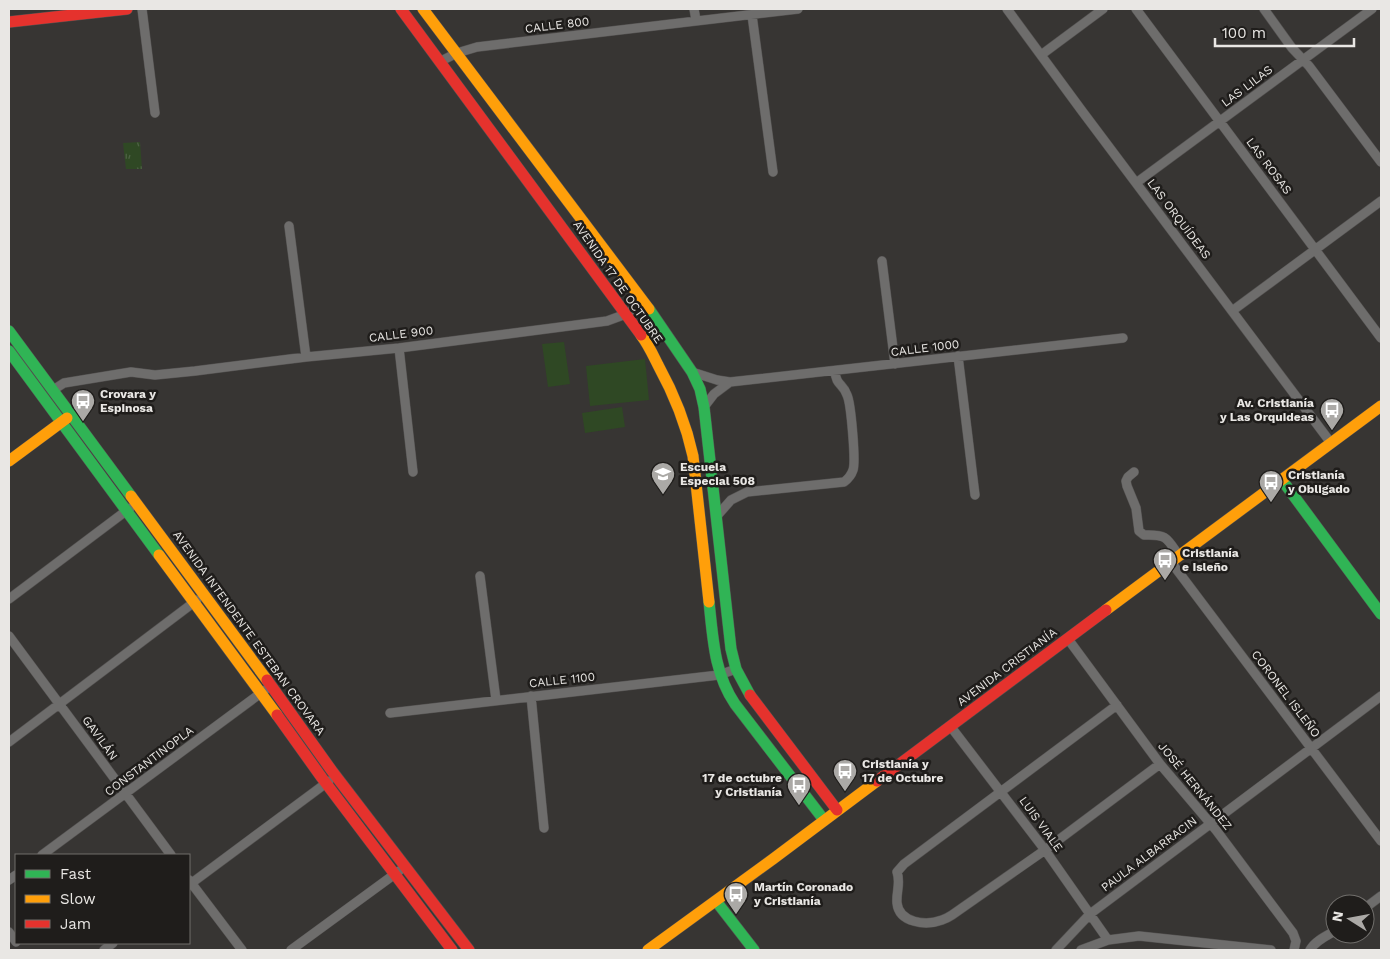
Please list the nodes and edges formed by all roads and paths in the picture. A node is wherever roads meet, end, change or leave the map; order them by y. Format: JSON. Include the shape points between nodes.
{"nodes":[{"id":1,"x":127,"y":9,"type":"edge"},
{"id":2,"x":142,"y":9,"type":"edge"},
{"id":3,"x":402,"y":9,"type":"edge"},
{"id":4,"x":423,"y":9,"type":"edge"},
{"id":5,"x":694,"y":9,"type":"edge"},
{"id":6,"x":798,"y":9,"type":"edge"},
{"id":7,"x":1007,"y":9,"type":"edge"},
{"id":8,"x":1103,"y":9,"type":"edge"},
{"id":9,"x":1136,"y":9,"type":"edge"},
{"id":10,"x":1264,"y":9,"type":"edge"},
{"id":11,"x":1372,"y":9,"type":"edge"},
{"id":12,"x":752,"y":15,"type":"junction"},
{"id":13,"x":696,"y":20,"type":"junction"},
{"id":14,"x":9,"y":22,"type":"edge"},
{"id":15,"x":457,"y":52,"type":"junction"},
{"id":16,"x":1041,"y":55,"type":"junction"},
{"id":17,"x":1302,"y":60,"type":"junction"},
{"id":18,"x":441,"y":61,"type":"junction"},
{"id":19,"x":155,"y":113,"type":"dead end"},
{"id":20,"x":1220,"y":121,"type":"junction"},
{"id":21,"x":1381,"y":162,"type":"edge"},
{"id":22,"x":773,"y":172,"type":"dead end"},
{"id":23,"x":1136,"y":183,"type":"junction"},
{"id":24,"x":1381,"y":201,"type":"edge"},
{"id":25,"x":289,"y":226,"type":"dead end"},
{"id":26,"x":1316,"y":250,"type":"junction"},
{"id":27,"x":882,"y":261,"type":"dead end"},
{"id":28,"x":645,"y":303,"type":"junction"},
{"id":29,"x":1232,"y":311,"type":"junction"},
{"id":30,"x":626,"y":314,"type":"junction"},
{"id":31,"x":9,"y":331,"type":"edge"},
{"id":32,"x":1123,"y":338,"type":"dead end"},
{"id":33,"x":1381,"y":338,"type":"edge"},
{"id":34,"x":400,"y":348,"type":"junction"},
{"id":35,"x":9,"y":351,"type":"edge"},
{"id":36,"x":958,"y":356,"type":"junction"},
{"id":37,"x":306,"y":357,"type":"junction"},
{"id":38,"x":895,"y":364,"type":"junction"},
{"id":39,"x":835,"y":371,"type":"junction"},
{"id":40,"x":692,"y":372,"type":"junction"},
{"id":41,"x":730,"y":382,"type":"junction"},
{"id":42,"x":53,"y":390,"type":"junction"},
{"id":43,"x":704,"y":408,"type":"junction"},
{"id":44,"x":1379,"y":412,"type":"edge"},
{"id":45,"x":71,"y":415,"type":"junction"},
{"id":46,"x":60,"y":423,"type":"junction"},
{"id":47,"x":708,"y":436,"type":"junction"},
{"id":48,"x":690,"y":440,"type":"junction"},
{"id":49,"x":1332,"y":443,"type":"junction"},
{"id":50,"x":9,"y":462,"type":"edge"},
{"id":51,"x":413,"y":472,"type":"dead end"},
{"id":52,"x":1134,"y":472,"type":"dead end"},
{"id":53,"x":1282,"y":480,"type":"junction"},
{"id":54,"x":975,"y":495,"type":"dead end"},
{"id":55,"x":137,"y":503,"type":"junction"},
{"id":56,"x":127,"y":511,"type":"junction"},
{"id":57,"x":716,"y":517,"type":"junction"},
{"id":58,"x":1175,"y":559,"type":"junction"},
{"id":59,"x":480,"y":576,"type":"dead end"},
{"id":60,"x":199,"y":599,"type":"junction"},
{"id":61,"x":9,"y":600,"type":"edge"},
{"id":62,"x":1381,"y":614,"type":"edge"},
{"id":63,"x":9,"y":636,"type":"edge"},
{"id":64,"x":1068,"y":638,"type":"junction"},
{"id":65,"x":736,"y":669,"type":"junction"},
{"id":66,"x":719,"y":675,"type":"junction"},
{"id":67,"x":266,"y":689,"type":"junction"},
{"id":68,"x":531,"y":696,"type":"junction"},
{"id":69,"x":1381,"y":696,"type":"edge"},
{"id":70,"x":496,"y":700,"type":"junction"},
{"id":71,"x":59,"y":704,"type":"junction"},
{"id":72,"x":1117,"y":705,"type":"junction"},
{"id":73,"x":390,"y":713,"type":"dead end"},
{"id":74,"x":951,"y":726,"type":"junction"},
{"id":75,"x":9,"y":742,"type":"edge"},
{"id":76,"x":1311,"y":748,"type":"junction"},
{"id":77,"x":1160,"y":764,"type":"junction"},
{"id":78,"x":331,"y":779,"type":"junction"},
{"id":79,"x":1001,"y":792,"type":"junction"},
{"id":80,"x":126,"y":794,"type":"junction"},
{"id":81,"x":837,"y":810,"type":"junction"},
{"id":82,"x":824,"y":820,"type":"junction"},
{"id":83,"x":1210,"y":824,"type":"junction"},
{"id":84,"x":544,"y":828,"type":"dead end"},
{"id":85,"x":1381,"y":841,"type":"edge"},
{"id":86,"x":1045,"y":850,"type":"junction"},
{"id":87,"x":43,"y":854,"type":"edge"},
{"id":88,"x":170,"y":854,"type":"edge"},
{"id":89,"x":405,"y":867,"type":"junction"},
{"id":90,"x":395,"y":874,"type":"junction"},
{"id":91,"x":190,"y":883,"type":"edge"},
{"id":92,"x":716,"y":900,"type":"junction"},
{"id":93,"x":1090,"y":914,"type":"junction"},
{"id":94,"x":1325,"y":937,"type":"edge"},
{"id":95,"x":1108,"y":940,"type":"junction"},
{"id":96,"x":242,"y":950,"type":"edge"},
{"id":97,"x":290,"y":950,"type":"edge"},
{"id":98,"x":452,"y":950,"type":"edge"},
{"id":99,"x":469,"y":950,"type":"edge"},
{"id":100,"x":648,"y":950,"type":"edge"},
{"id":101,"x":754,"y":950,"type":"edge"},
{"id":102,"x":1056,"y":950,"type":"edge"},
{"id":103,"x":1081,"y":950,"type":"edge"},
{"id":104,"x":1271,"y":950,"type":"edge"},
{"id":105,"x":1294,"y":950,"type":"edge"},
{"id":106,"x":1310,"y":950,"type":"edge"}],
"edges":[{"from":1,"to":14,"type":"main road"},
{"from":2,"to":19,"type":"street"},
{"from":3,"to":18,"type":"main road","name":"AVENIDA 17 DE OCTUBRE"},
{"from":4,"to":15,"type":"main road","name":"AVENIDA 17 DE OCTUBRE"},
{"from":5,"to":13,"type":"street"},
{"from":6,"to":12,"type":"street","name":"CALLE 800"},
{"from":7,"to":16,"type":"street","name":"LAS ORQUÍDEAS"},
{"from":8,"to":16,"type":"street"},
{"from":9,"to":20,"type":"street","name":"LAS ROSAS"},
{"from":10,"to":17,"type":"street"},
{"from":11,"to":17,"type":"street","name":"LAS LILAS"},
{"from":12,"to":13,"type":"street","name":"CALLE 800"},
{"from":12,"to":22,"type":"street"},
{"from":13,"to":15,"type":"street","name":"CALLE 800"},
{"from":15,"to":18,"type":"street","name":"CALLE 800"},
{"from":15,"to":28,"type":"main road","name":"AVENIDA 17 DE OCTUBRE"},
{"from":16,"to":23,"type":"street","name":"LAS ORQUÍDEAS"},
{"from":17,"to":20,"type":"street","name":"LAS LILAS"},
{"from":17,"to":21,"type":"street"},
{"from":18,"to":30,"type":"main road","name":"AVENIDA 17 DE OCTUBRE"},
{"from":20,"to":23,"type":"street","name":"LAS LILAS"},
{"from":20,"to":26,"type":"street","name":"LAS ROSAS"},
{"from":23,"to":29,"type":"street","name":"LAS ORQUÍDEAS"},
{"from":24,"to":26,"type":"street"},
{"from":25,"to":37,"type":"street"},
{"from":26,"to":29,"type":"street"},
{"from":26,"to":33,"type":"street","name":"LAS ROSAS"},
{"from":27,"to":38,"type":"street"},
{"from":28,"to":30,"type":"street","name":"CALLE 900"},
{"from":28,"to":40,"type":"main road","name":"AVENIDA 17 DE OCTUBRE"},
{"from":29,"to":49,"type":"street","name":"LAS ORQUÍDEAS"},
{"from":30,"to":34,"type":"street","name":"CALLE 900","via":[[607,321]]},
{"from":30,"to":48,"type":"main road","name":"AVENIDA 17 DE OCTUBRE","via":[[645,340],[665,378]]},
{"from":31,"to":42,"type":"main road","name":"AVENIDA INTENDENTE ESTEBAN CROVARA"},
{"from":32,"to":36,"type":"street","name":"CALLE 1000"},
{"from":34,"to":37,"type":"street","name":"CALLE 900"},
{"from":34,"to":51,"type":"street"},
{"from":35,"to":46,"type":"main road","name":"AVENIDA INTENDENTE ESTEBAN CROVARA"},
{"from":36,"to":38,"type":"street","name":"CALLE 1000"},
{"from":36,"to":54,"type":"street"},
{"from":37,"to":42,"type":"street","name":"CALLE 900","via":[[155,375],[131,372],[64,383]]},
{"from":38,"to":39,"type":"street","name":"CALLE 1000"},
{"from":39,"to":41,"type":"street","name":"CALLE 1000"},
{"from":39,"to":57,"type":"street","via":[[849,401],[854,457],[851,476],[844,482],[747,492],[731,500]]},
{"from":40,"to":41,"type":"street","name":"CALLE 1000"},
{"from":40,"to":43,"type":"main road","name":"AVENIDA 17 DE OCTUBRE"},
{"from":41,"to":43,"type":"street","via":[[714,394]]},
{"from":42,"to":45,"type":"main road","name":"AVENIDA INTENDENTE ESTEBAN CROVARA"},
{"from":43,"to":47,"type":"main road","name":"AVENIDA 17 DE OCTUBRE"},
{"from":44,"to":49,"type":"main road","name":"AVENIDA CRISTIANÍA"},
{"from":45,"to":46,"type":"main road"},
{"from":45,"to":55,"type":"main road","name":"AVENIDA INTENDENTE ESTEBAN CROVARA"},
{"from":46,"to":50,"type":"main road"},
{"from":46,"to":56,"type":"main road","name":"AVENIDA INTENDENTE ESTEBAN CROVARA"},
{"from":47,"to":48,"type":"street"},
{"from":47,"to":57,"type":"main road","name":"AVENIDA 17 DE OCTUBRE"},
{"from":48,"to":66,"type":"main road","name":"AVENIDA 17 DE OCTUBRE"},
{"from":49,"to":53,"type":"main road","name":"AVENIDA CRISTIANÍA"},
{"from":52,"to":58,"type":"street","name":"CORONEL ISLEÑO","via":[[1128,477],[1126,486],[1136,508],[1139,531],[1144,535],[1159,534],[1170,541]]},
{"from":53,"to":58,"type":"main road","name":"AVENIDA CRISTIANÍA"},
{"from":53,"to":62,"type":"main road"},
{"from":55,"to":56,"type":"street"},
{"from":55,"to":60,"type":"main road","name":"AVENIDA INTENDENTE ESTEBAN CROVARA"},
{"from":56,"to":60,"type":"main road","name":"AVENIDA INTENDENTE ESTEBAN CROVARA"},
{"from":56,"to":61,"type":"street"},
{"from":57,"to":65,"type":"main road","name":"AVENIDA 17 DE OCTUBRE"},
{"from":58,"to":64,"type":"main road","name":"AVENIDA CRISTIANÍA"},
{"from":58,"to":76,"type":"street","name":"CORONEL ISLEÑO"},
{"from":59,"to":70,"type":"street"},
{"from":60,"to":67,"type":"main road","name":"AVENIDA INTENDENTE ESTEBAN CROVARA"},
{"from":60,"to":71,"type":"street"},
{"from":63,"to":71,"type":"street","name":"GAVILÁN"},
{"from":64,"to":72,"type":"street","name":"JOSÉ HERNÁNDEZ"},
{"from":64,"to":74,"type":"main road","name":"AVENIDA CRISTIANÍA"},
{"from":65,"to":66,"type":"street","name":"CALLE 1100"},
{"from":65,"to":81,"type":"main road","name":"AVENIDA 17 DE OCTUBRE","via":[[749,694]]},
{"from":66,"to":68,"type":"street","name":"CALLE 1100"},
{"from":66,"to":82,"type":"main road","name":"AVENIDA 17 DE OCTUBRE","via":[[734,704]]},
{"from":67,"to":78,"type":"main road","name":"AVENIDA INTENDENTE ESTEBAN CROVARA"},
{"from":67,"to":80,"type":"street","name":"CONSTANTINOPLA"},
{"from":68,"to":70,"type":"street","name":"CALLE 1100"},
{"from":68,"to":84,"type":"street"},
{"from":69,"to":76,"type":"street","name":"PAULA ALBARRACIN"},
{"from":70,"to":73,"type":"street","name":"CALLE 1100"},
{"from":71,"to":75,"type":"street"},
{"from":71,"to":80,"type":"street","name":"GAVILÁN"},
{"from":72,"to":77,"type":"street","name":"JOSÉ HERNÁNDEZ"},
{"from":72,"to":79,"type":"street"},
{"from":74,"to":79,"type":"street","name":"LUIS VIALE"},
{"from":74,"to":81,"type":"main road","name":"AVENIDA CRISTIANÍA"},
{"from":76,"to":83,"type":"street","name":"PAULA ALBARRACIN"},
{"from":76,"to":85,"type":"street","name":"CORONEL ISLEÑO"},
{"from":77,"to":83,"type":"street","name":"JOSÉ HERNÁNDEZ"},
{"from":77,"to":86,"type":"street"},
{"from":78,"to":89,"type":"main road","name":"AVENIDA INTENDENTE ESTEBAN CROVARA"},
{"from":78,"to":90,"type":"main road","name":"AVENIDA INTENDENTE ESTEBAN CROVARA"},
{"from":78,"to":91,"type":"street"},
{"from":79,"to":86,"type":"street","name":"LUIS VIALE"},
{"from":79,"to":86,"type":"street","via":[[897,872],[899,911],[914,921],[942,920]]},
{"from":80,"to":87,"type":"street","name":"CONSTANTINOPLA"},
{"from":80,"to":88,"type":"street","name":"GAVILÁN"},
{"from":81,"to":82,"type":"main road","name":"AVENIDA CRISTIANÍA"},
{"from":82,"to":92,"type":"main road","name":"AVENIDA CRISTIANÍA"},
{"from":83,"to":93,"type":"street","name":"PAULA ALBARRACIN"},
{"from":83,"to":105,"type":"street","name":"JOSÉ HERNÁNDEZ","via":[[1293,933],[1296,941]]},
{"from":86,"to":93,"type":"street","name":"LUIS VIALE"},
{"from":89,"to":90,"type":"street"},
{"from":89,"to":99,"type":"main road","name":"AVENIDA INTENDENTE ESTEBAN CROVARA"},
{"from":90,"to":97,"type":"street"},
{"from":90,"to":98,"type":"main road","name":"AVENIDA INTENDENTE ESTEBAN CROVARA"},
{"from":91,"to":96,"type":"street"},
{"from":92,"to":100,"type":"main road","name":"AVENIDA CRISTIANÍA"},
{"from":92,"to":101,"type":"main road"},
{"from":93,"to":95,"type":"street","name":"LUIS VIALE"},
{"from":93,"to":102,"type":"street","name":"PAULA ALBARRACIN"},
{"from":94,"to":106,"type":"street"},
{"from":95,"to":103,"type":"street"},
{"from":95,"to":104,"type":"street","via":[[1138,936]]}]}
